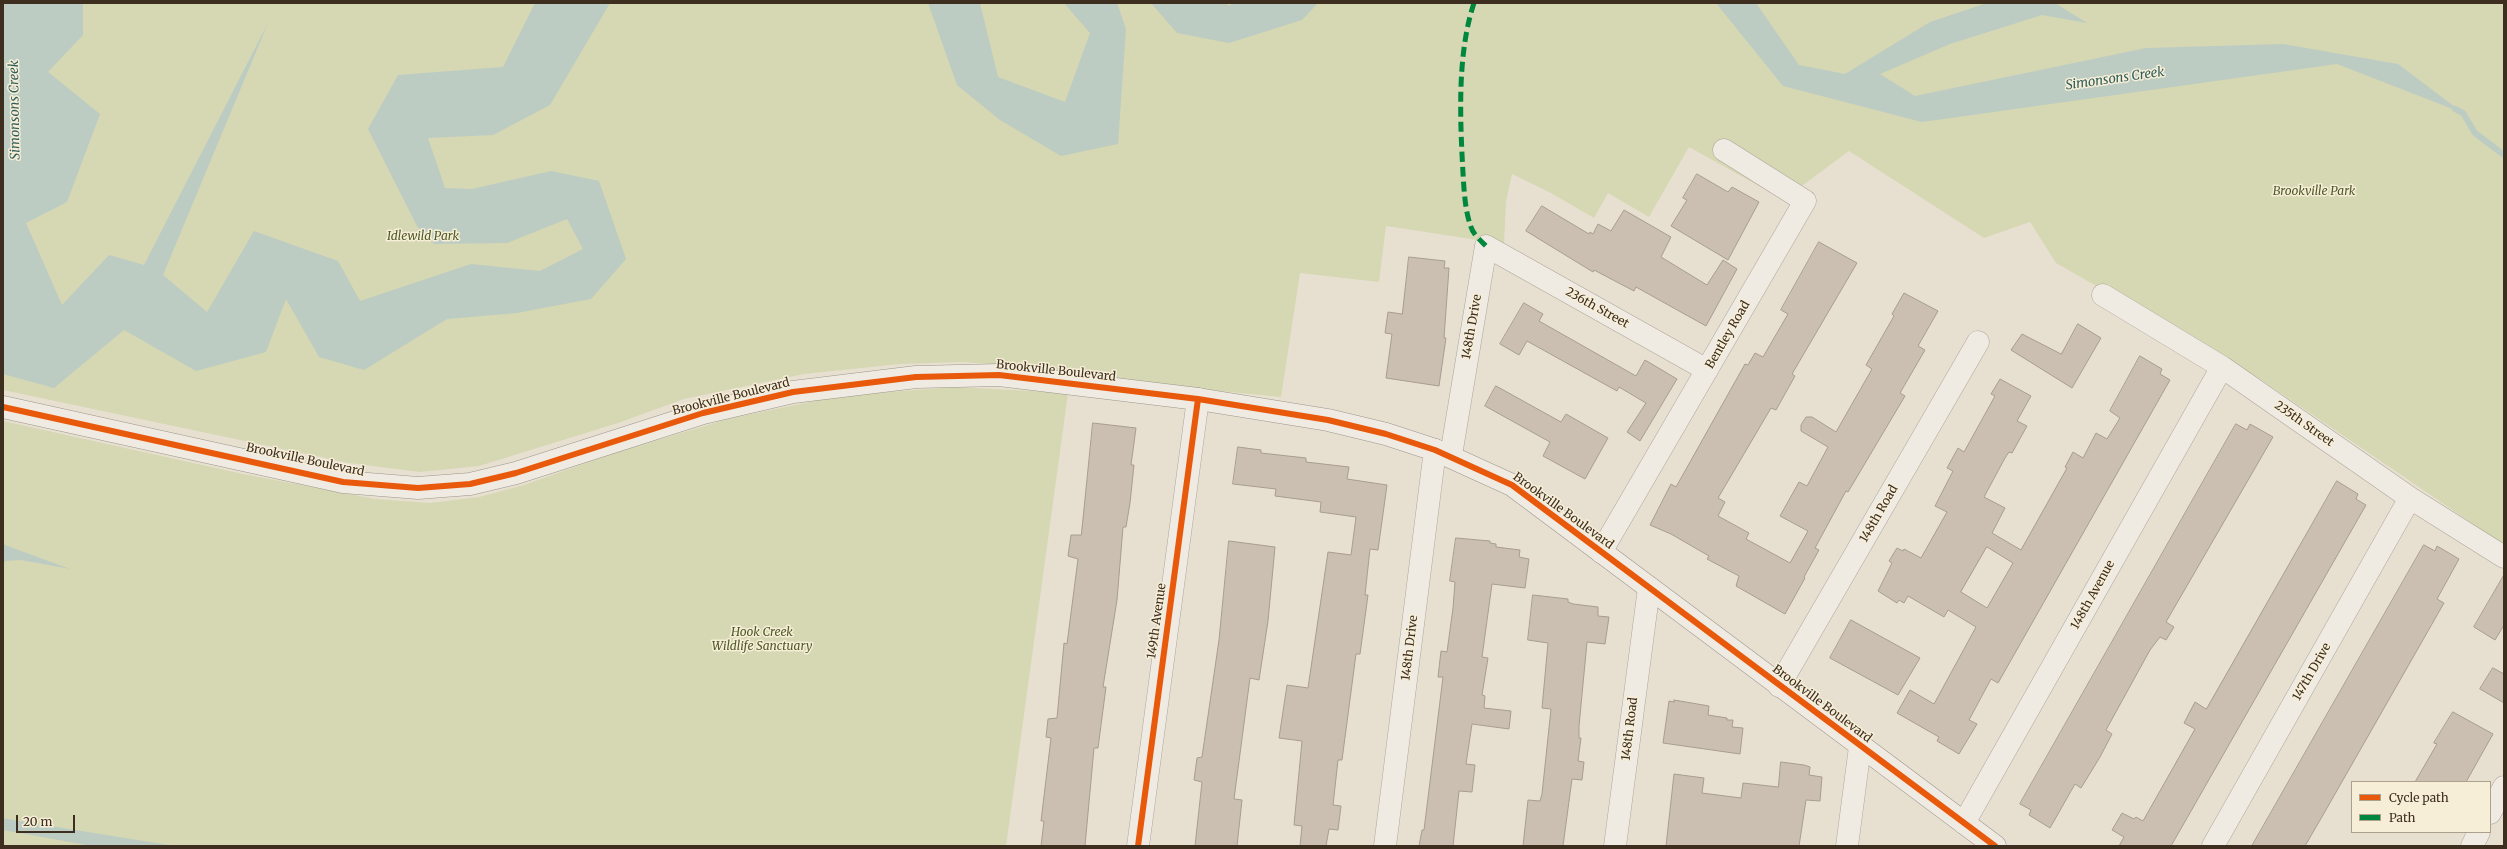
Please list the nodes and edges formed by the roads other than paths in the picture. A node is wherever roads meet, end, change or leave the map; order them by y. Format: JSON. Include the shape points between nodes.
{"nodes":[{"id":1,"x":1724,"y":150,"type":"dead end"},
{"id":2,"x":1486,"y":246,"type":"joint"},
{"id":3,"x":2103,"y":295,"type":"dead end"},
{"id":4,"x":1978,"y":342,"type":"dead end"},
{"id":5,"x":2222,"y":367,"type":"junction"},
{"id":6,"x":1707,"y":370,"type":"junction"},
{"id":7,"x":1198,"y":399,"type":"junction"},
{"id":8,"x":3,"y":406,"type":"edge"},
{"id":9,"x":1443,"y":452,"type":"junction"},
{"id":10,"x":2410,"y":498,"type":"junction"},
{"id":11,"x":1601,"y":552,"type":"junction"},
{"id":12,"x":2504,"y":556,"type":"edge"},
{"id":13,"x":1649,"y":588,"type":"junction"},
{"id":14,"x":1780,"y":686,"type":"junction"},
{"id":15,"x":1860,"y":747,"type":"junction"},
{"id":16,"x":2504,"y":787,"type":"edge"},
{"id":17,"x":2491,"y":811,"type":"edge"},
{"id":18,"x":1964,"y":823,"type":"junction"},
{"id":19,"x":2478,"y":833,"type":"edge"},
{"id":20,"x":1138,"y":846,"type":"edge"},
{"id":21,"x":1385,"y":846,"type":"edge"},
{"id":22,"x":1615,"y":846,"type":"edge"},
{"id":23,"x":1847,"y":846,"type":"edge"},
{"id":24,"x":1995,"y":846,"type":"edge"},
{"id":25,"x":2213,"y":846,"type":"edge"},
{"id":26,"x":2472,"y":846,"type":"edge"}],
"edges":[{"from":1,"to":6,"type":"street","name":"Bentley Road","via":[[1805,201]]},
{"from":2,"to":6,"type":"street","name":"236th Street"},
{"from":2,"to":9,"type":"street","name":"148th Drive"},
{"from":3,"to":5,"type":"street","name":"235th Street"},
{"from":4,"to":14,"type":"street","name":"148th Road"},
{"from":5,"to":10,"type":"street","name":"235th Street"},
{"from":5,"to":18,"type":"street","name":"148th Avenue"},
{"from":6,"to":11,"type":"street","name":"Bentley Road"},
{"from":7,"to":8,"type":"street","name":"Brookville Boulevard","via":[[999,375],[965,374],[878,381],[793,392],[755,400],[703,413],[516,474],[470,484],[418,488],[343,482]]},
{"from":7,"to":9,"type":"street","name":"Brookville Boulevard","via":[[1328,420],[1386,434]]},
{"from":7,"to":20,"type":"street","name":"149th Avenue"},
{"from":9,"to":11,"type":"street","name":"Brookville Boulevard","via":[[1512,486]]},
{"from":9,"to":21,"type":"street","name":"148th Drive"},
{"from":10,"to":12,"type":"street","name":"235th Street"},
{"from":10,"to":25,"type":"street","name":"147th Drive"},
{"from":11,"to":13,"type":"street","name":"Brookville Boulevard"},
{"from":13,"to":14,"type":"street","name":"Brookville Boulevard"},
{"from":13,"to":22,"type":"street","name":"148th Road"},
{"from":14,"to":15,"type":"street","name":"Brookville Boulevard"},
{"from":15,"to":18,"type":"street","name":"Brookville Boulevard"},
{"from":15,"to":23,"type":"street"},
{"from":16,"to":17,"type":"street"},
{"from":18,"to":24,"type":"street","name":"Brookville Boulevard"},
{"from":19,"to":26,"type":"street"}]}
